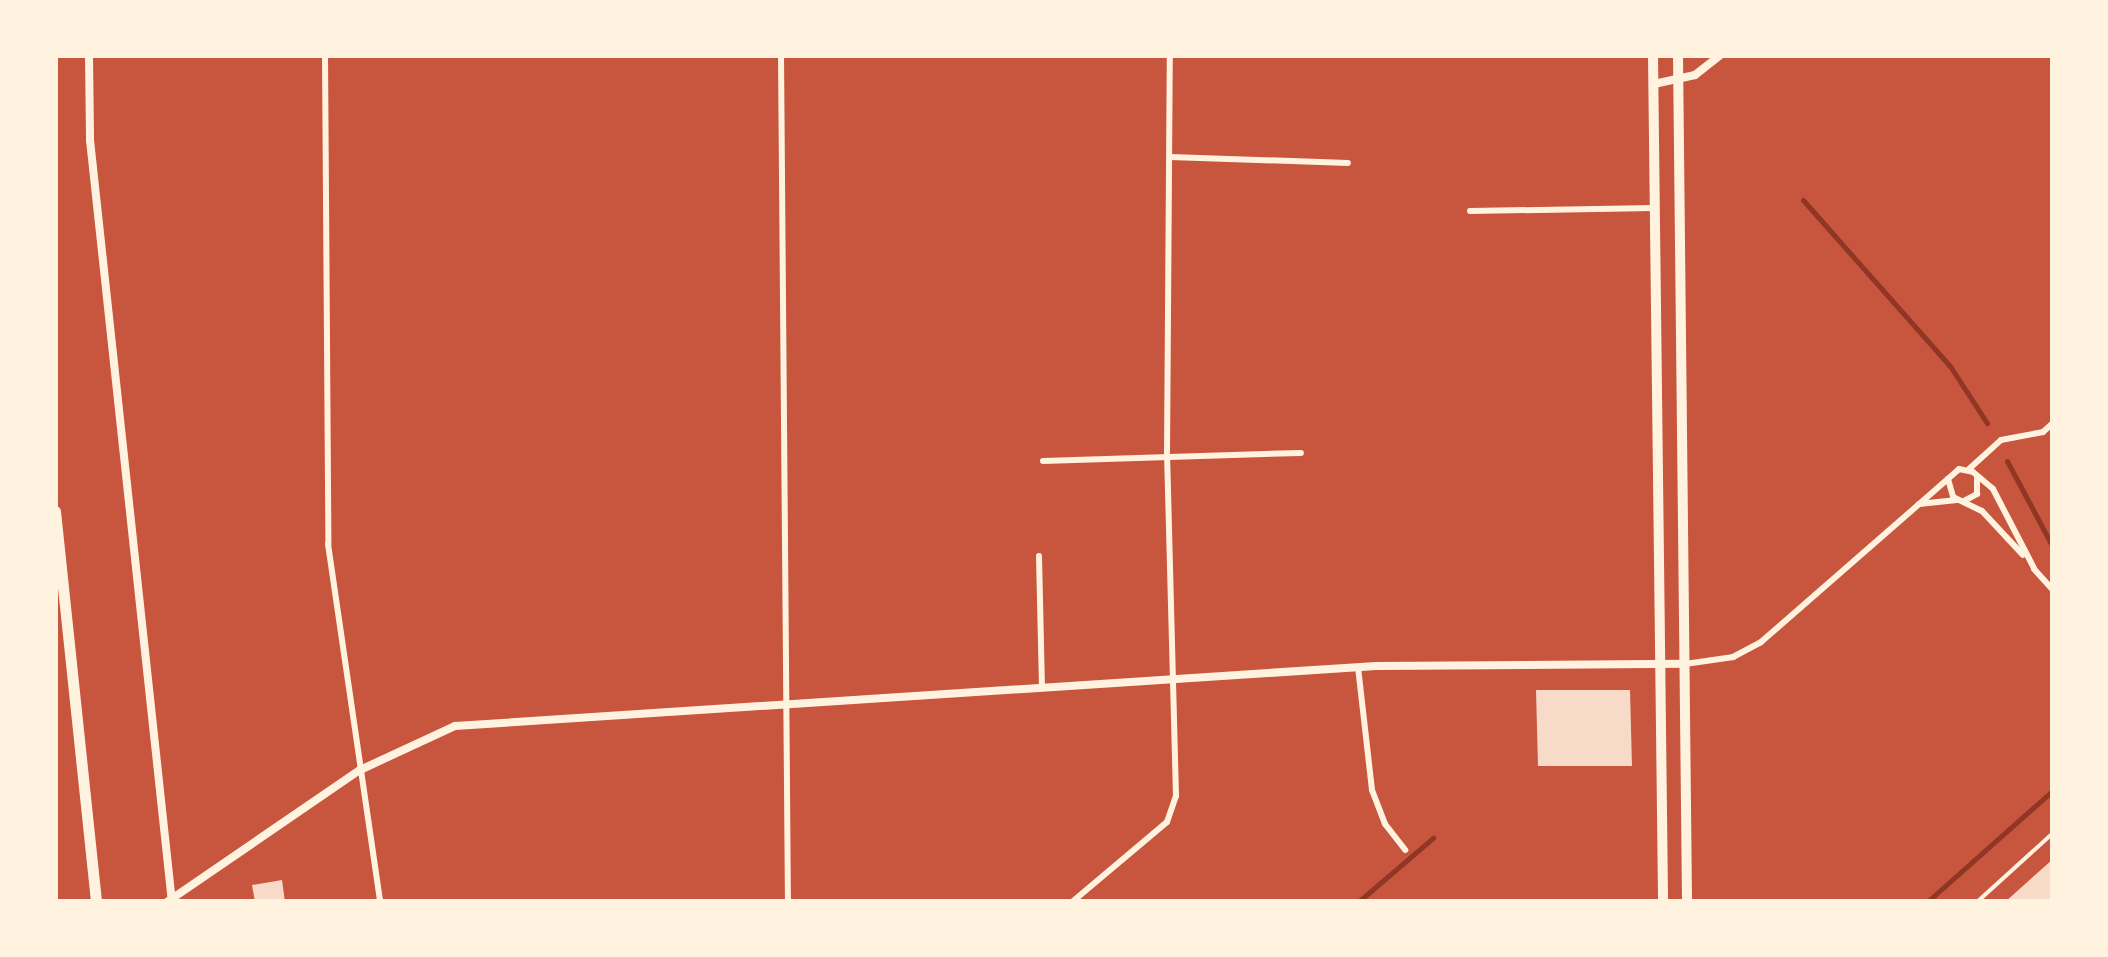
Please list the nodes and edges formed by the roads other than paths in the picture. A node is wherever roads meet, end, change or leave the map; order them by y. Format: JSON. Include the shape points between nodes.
{"nodes":[{"id":1,"x":89,"y":55,"type":"edge"},
{"id":2,"x":326,"y":55,"type":"edge"},
{"id":3,"x":781,"y":55,"type":"edge"},
{"id":4,"x":1170,"y":55,"type":"edge"},
{"id":5,"x":1653,"y":55,"type":"edge"},
{"id":6,"x":1678,"y":55,"type":"edge"},
{"id":7,"x":1720,"y":55,"type":"edge"},
{"id":8,"x":1679,"y":80,"type":"junction"},
{"id":9,"x":1654,"y":84,"type":"junction"},
{"id":10,"x":1170,"y":157,"type":"junction"},
{"id":11,"x":1348,"y":164,"type":"dead end"},
{"id":12,"x":1655,"y":208,"type":"junction"},
{"id":13,"x":1470,"y":211,"type":"dead end"},
{"id":14,"x":2053,"y":423,"type":"edge"},
{"id":15,"x":1301,"y":453,"type":"dead end"},
{"id":16,"x":1167,"y":456,"type":"junction"},
{"id":17,"x":1044,"y":462,"type":"dead end"},
{"id":18,"x":1972,"y":471,"type":"junction"},
{"id":19,"x":1952,"y":472,"type":"junction"},
{"id":20,"x":1961,"y":500,"type":"junction"},
{"id":21,"x":1918,"y":504,"type":"junction"},
{"id":22,"x":55,"y":512,"type":"edge"},
{"id":23,"x":1040,"y":556,"type":"dead end"},
{"id":24,"x":2034,"y":568,"type":"junction"},
{"id":25,"x":2053,"y":590,"type":"edge"},
{"id":26,"x":1661,"y":664,"type":"junction"},
{"id":27,"x":1685,"y":664,"type":"junction"},
{"id":28,"x":1358,"y":667,"type":"junction"},
{"id":29,"x":1175,"y":677,"type":"junction"},
{"id":30,"x":1042,"y":686,"type":"junction"},
{"id":31,"x":788,"y":704,"type":"junction"},
{"id":32,"x":360,"y":770,"type":"junction"},
{"id":33,"x":2053,"y":834,"type":"edge"},
{"id":34,"x":1405,"y":850,"type":"dead end"},
{"id":35,"x":170,"y":901,"type":"edge"},
{"id":36,"x":96,"y":902,"type":"edge"},
{"id":37,"x":380,"y":902,"type":"edge"},
{"id":38,"x":788,"y":902,"type":"edge"},
{"id":39,"x":1072,"y":902,"type":"edge"},
{"id":40,"x":1663,"y":902,"type":"edge"},
{"id":41,"x":1687,"y":902,"type":"edge"},
{"id":42,"x":1977,"y":902,"type":"edge"}],
"edges":[{"from":1,"to":35,"type":"street","via":[[90,140]]},
{"from":2,"to":32,"type":"street","via":[[328,544]]},
{"from":3,"to":31,"type":"street"},
{"from":4,"to":10,"type":"street"},
{"from":5,"to":9,"type":"main road"},
{"from":6,"to":8,"type":"main road"},
{"from":7,"to":8,"type":"street"},
{"from":8,"to":9,"type":"street"},
{"from":8,"to":27,"type":"main road"},
{"from":9,"to":12,"type":"main road"},
{"from":10,"to":11,"type":"street"},
{"from":10,"to":16,"type":"street"},
{"from":12,"to":13,"type":"street"},
{"from":12,"to":26,"type":"main road"},
{"from":14,"to":18,"type":"street","via":[[2043,432],[2001,440]]},
{"from":15,"to":16,"type":"street"},
{"from":16,"to":17,"type":"street","via":[[1160,462]]},
{"from":16,"to":29,"type":"street"},
{"from":18,"to":19,"type":"street"},
{"from":18,"to":20,"type":"street","via":[[1979,488]]},
{"from":18,"to":24,"type":"street","via":[[1993,490]]},
{"from":19,"to":20,"type":"street","via":[[1947,487]]},
{"from":19,"to":21,"type":"street"},
{"from":20,"to":21,"type":"street"},
{"from":20,"to":24,"type":"street","via":[[1991,519]]},
{"from":21,"to":27,"type":"street","via":[[1760,642],[1733,657]]},
{"from":22,"to":36,"type":"highway"},
{"from":23,"to":30,"type":"street"},
{"from":24,"to":25,"type":"street"},
{"from":26,"to":27,"type":"street"},
{"from":26,"to":28,"type":"street"},
{"from":26,"to":40,"type":"main road"},
{"from":27,"to":41,"type":"main road"},
{"from":28,"to":29,"type":"street"},
{"from":28,"to":34,"type":"street","via":[[1372,790]]},
{"from":29,"to":30,"type":"street"},
{"from":29,"to":39,"type":"street","via":[[1176,796],[1167,822]]},
{"from":30,"to":31,"type":"street"},
{"from":31,"to":32,"type":"street","via":[[455,726]]},
{"from":31,"to":38,"type":"street"},
{"from":32,"to":35,"type":"street"},
{"from":32,"to":37,"type":"street"},
{"from":33,"to":42,"type":"lane"}]}
